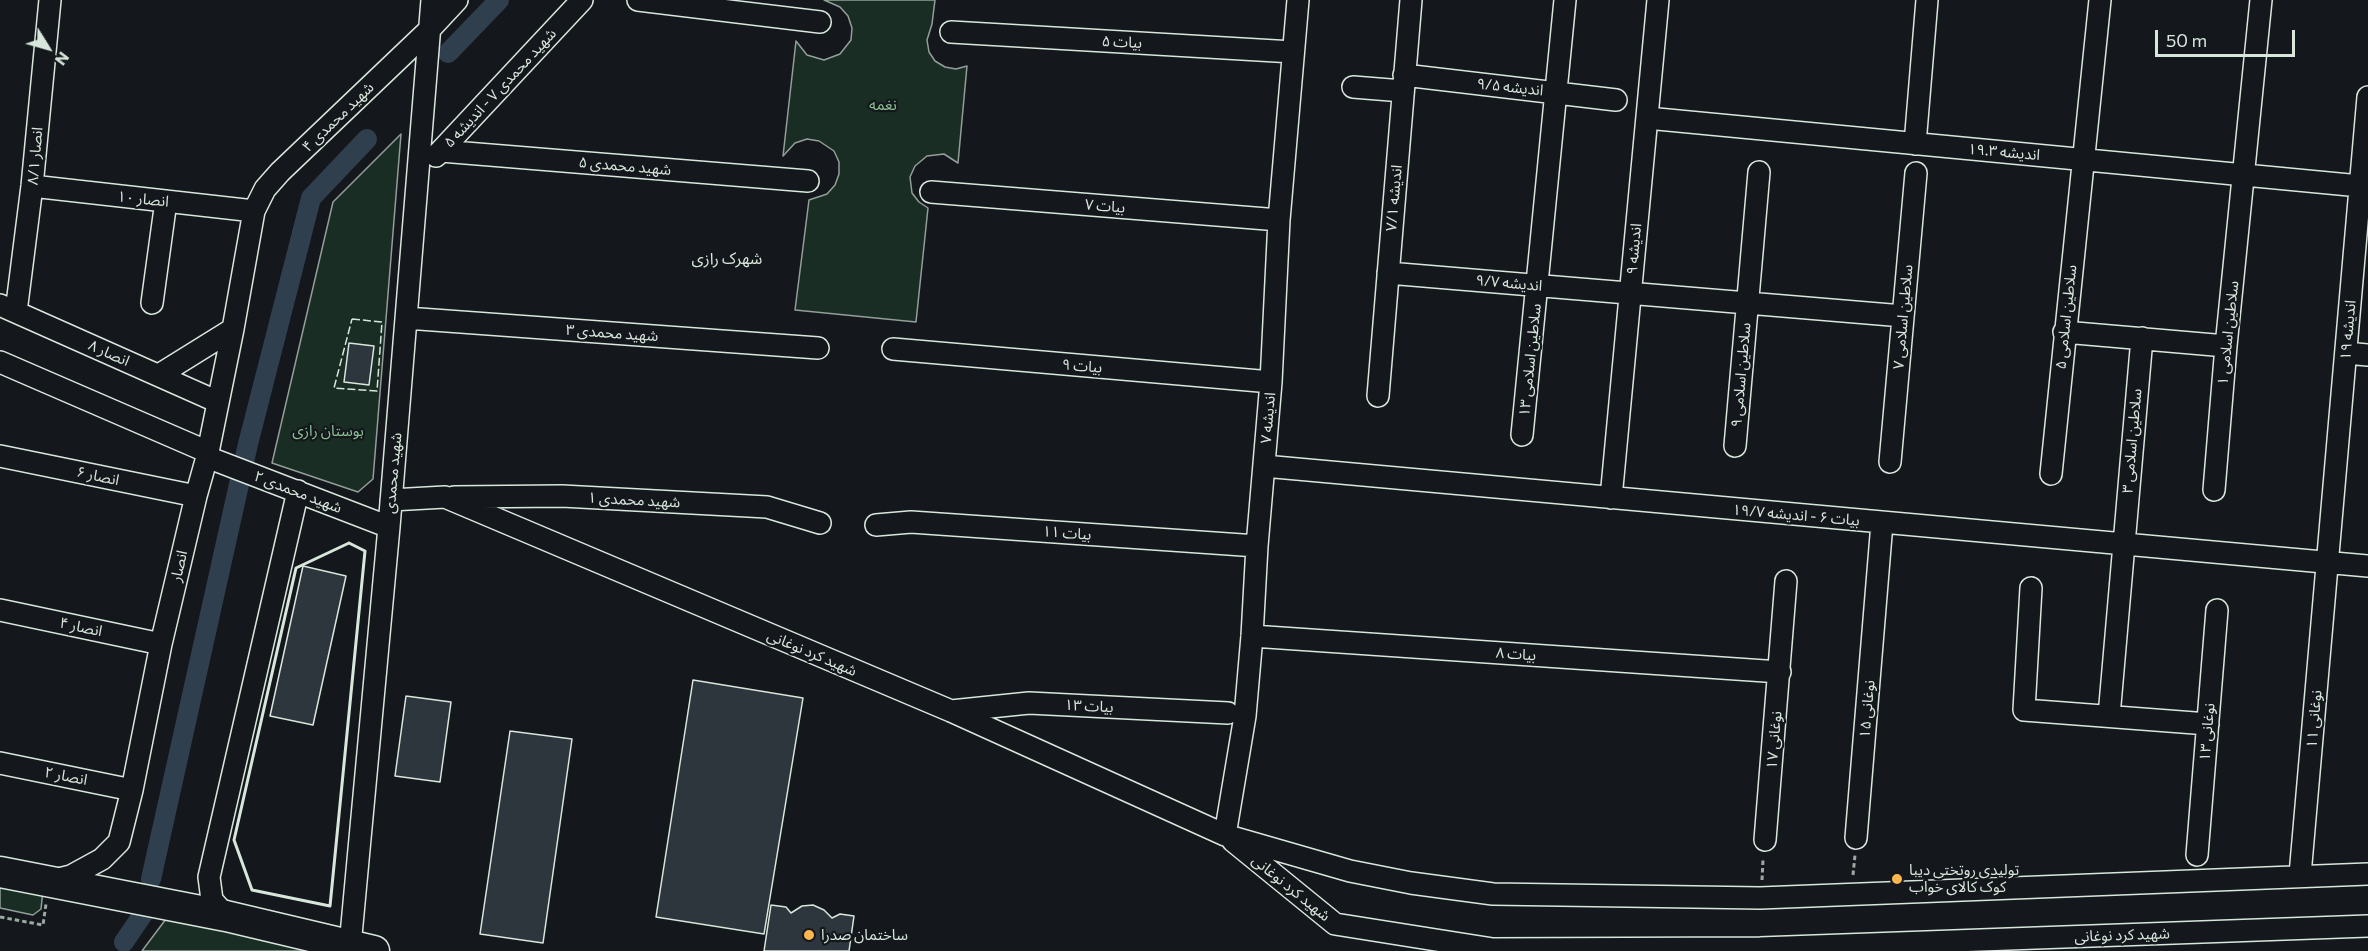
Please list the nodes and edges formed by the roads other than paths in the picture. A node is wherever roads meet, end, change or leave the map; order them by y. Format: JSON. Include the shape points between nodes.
{"nodes":[{"id":1,"x":50,"y":0,"type":"edge"},
{"id":2,"x":432,"y":0,"type":"edge"},
{"id":3,"x":457,"y":0,"type":"edge"},
{"id":4,"x":582,"y":0,"type":"edge"},
{"id":5,"x":638,"y":0,"type":"edge"},
{"id":6,"x":1298,"y":0,"type":"edge"},
{"id":7,"x":1411,"y":0,"type":"edge"},
{"id":8,"x":1565,"y":0,"type":"edge"},
{"id":9,"x":1658,"y":0,"type":"edge"},
{"id":10,"x":1927,"y":0,"type":"edge"},
{"id":11,"x":2100,"y":0,"type":"edge"},
{"id":12,"x":2261,"y":0,"type":"edge"},
{"id":13,"x":820,"y":22,"type":"dead end"},
{"id":14,"x":429,"y":30,"type":"junction"},
{"id":15,"x":951,"y":32,"type":"dead end"},
{"id":16,"x":1293,"y":52,"type":"junction"},
{"id":17,"x":1404,"y":83,"type":"junction"},
{"id":18,"x":1353,"y":87,"type":"dead end"},
{"id":19,"x":1555,"y":92,"type":"junction"},
{"id":20,"x":2368,"y":97,"type":"edge"},
{"id":21,"x":1616,"y":100,"type":"dead end"},
{"id":22,"x":1647,"y":118,"type":"junction"},
{"id":23,"x":1915,"y":144,"type":"junction"},
{"id":24,"x":441,"y":151,"type":"junction"},
{"id":25,"x":2082,"y":160,"type":"junction"},
{"id":26,"x":1759,"y":172,"type":"dead end"},
{"id":27,"x":1916,"y":173,"type":"dead end"},
{"id":28,"x":2245,"y":175,"type":"junction"},
{"id":29,"x":417,"y":177,"type":"junction"},
{"id":30,"x":808,"y":181,"type":"dead end"},
{"id":31,"x":32,"y":186,"type":"junction"},
{"id":32,"x":2360,"y":186,"type":"junction"},
{"id":33,"x":931,"y":192,"type":"dead end"},
{"id":34,"x":166,"y":201,"type":"junction"},
{"id":35,"x":254,"y":211,"type":"junction"},
{"id":36,"x":1279,"y":220,"type":"junction"},
{"id":37,"x":1388,"y":273,"type":"junction"},
{"id":38,"x":1538,"y":285,"type":"junction"},
{"id":39,"x":1630,"y":293,"type":"junction"},
{"id":40,"x":152,"y":303,"type":"dead end"},
{"id":41,"x":1748,"y":303,"type":"junction"},
{"id":42,"x":8,"y":309,"type":"edge"},
{"id":43,"x":1903,"y":316,"type":"junction"},
{"id":44,"x":406,"y":318,"type":"junction"},
{"id":45,"x":233,"y":329,"type":"junction"},
{"id":46,"x":2064,"y":332,"type":"junction"},
{"id":47,"x":2142,"y":338,"type":"junction"},
{"id":48,"x":2226,"y":346,"type":"junction"},
{"id":49,"x":818,"y":348,"type":"dead end"},
{"id":50,"x":893,"y":349,"type":"dead end"},
{"id":51,"x":2346,"y":353,"type":"junction"},
{"id":52,"x":2368,"y":355,"type":"edge"},
{"id":53,"x":0,"y":362,"type":"edge"},
{"id":54,"x":159,"y":375,"type":"junction"},
{"id":55,"x":1271,"y":382,"type":"junction"},
{"id":56,"x":1378,"y":396,"type":"dead end"},
{"id":57,"x":218,"y":402,"type":"junction"},
{"id":58,"x":1522,"y":435,"type":"dead end"},
{"id":59,"x":1735,"y":446,"type":"dead end"},
{"id":60,"x":208,"y":454,"type":"junction"},
{"id":61,"x":0,"y":456,"type":"edge"},
{"id":62,"x":1890,"y":462,"type":"dead end"},
{"id":63,"x":1264,"y":466,"type":"junction"},
{"id":64,"x":2051,"y":474,"type":"dead end"},
{"id":65,"x":2214,"y":490,"type":"dead end"},
{"id":66,"x":298,"y":491,"type":"junction"},
{"id":67,"x":196,"y":496,"type":"junction"},
{"id":68,"x":444,"y":497,"type":"junction"},
{"id":69,"x":1611,"y":498,"type":"junction"},
{"id":70,"x":391,"y":500,"type":"junction"},
{"id":71,"x":820,"y":523,"type":"dead end"},
{"id":72,"x":1882,"y":523,"type":"junction"},
{"id":73,"x":876,"y":525,"type":"dead end"},
{"id":74,"x":389,"y":527,"type":"junction"},
{"id":75,"x":2123,"y":544,"type":"junction"},
{"id":76,"x":1257,"y":546,"type":"junction"},
{"id":77,"x":2328,"y":563,"type":"junction"},
{"id":78,"x":2368,"y":566,"type":"edge"},
{"id":79,"x":1786,"y":581,"type":"dead end"},
{"id":80,"x":2031,"y":588,"type":"dead end"},
{"id":81,"x":0,"y":610,"type":"edge"},
{"id":82,"x":2217,"y":610,"type":"dead end"},
{"id":83,"x":1252,"y":636,"type":"junction"},
{"id":84,"x":161,"y":644,"type":"junction"},
{"id":85,"x":1780,"y":672,"type":"junction"},
{"id":86,"x":951,"y":711,"type":"junction"},
{"id":87,"x":1228,"y":714,"type":"dead end"},
{"id":88,"x":2109,"y":716,"type":"junction"},
{"id":89,"x":2208,"y":724,"type":"junction"},
{"id":90,"x":0,"y":763,"type":"edge"},
{"id":91,"x":132,"y":789,"type":"junction"},
{"id":92,"x":1225,"y":835,"type":"junction"},
{"id":93,"x":1856,"y":838,"type":"road end"},
{"id":94,"x":1765,"y":840,"type":"road end"},
{"id":95,"x":2197,"y":855,"type":"dead end"},
{"id":96,"x":0,"y":872,"type":"edge"},
{"id":97,"x":2368,"y":874,"type":"edge"},
{"id":98,"x":2300,"y":875,"type":"junction"},
{"id":99,"x":50,"y":881,"type":"junction"},
{"id":100,"x":226,"y":916,"type":"junction"},
{"id":101,"x":2368,"y":926,"type":"edge"},
{"id":102,"x":362,"y":949,"type":"edge"}],
"edges":[{"from":1,"to":31,"type":"street","name":"انصار ۸/۱"},
{"from":2,"to":14,"type":"street","name":"شهید محمدی"},
{"from":3,"to":14,"type":"street","name":"شهید محمدی ۴"},
{"from":4,"to":24,"type":"street","name":"شهید محمدی ۷ - اندیشه ۵"},
{"from":5,"to":13,"type":"street"},
{"from":6,"to":16,"type":"street","name":"اندیشه ۷"},
{"from":7,"to":17,"type":"street","name":"اندیشه ۷/۱"},
{"from":8,"to":19,"type":"street","name":"سلاطین اسلامی ۱۳"},
{"from":9,"to":22,"type":"street","name":"اندیشه ۹"},
{"from":10,"to":23,"type":"street"},
{"from":11,"to":25,"type":"street","name":"سلاطین اسلامی ۵"},
{"from":12,"to":28,"type":"street","name":"سلاطین اسلامی ۱"},
{"from":14,"to":29,"type":"street","name":"شهید محمدی"},
{"from":14,"to":35,"type":"street","name":"شهید محمدی ۴","via":[[280,172],[265,189]]},
{"from":15,"to":16,"type":"street","name":"بیات ۵"},
{"from":16,"to":36,"type":"street","name":"اندیشه ۷"},
{"from":17,"to":18,"type":"street","name":"اندیشه ۹/۵"},
{"from":17,"to":19,"type":"street","name":"اندیشه ۹/۵"},
{"from":17,"to":37,"type":"street","name":"اندیشه ۷/۱"},
{"from":19,"to":21,"type":"street","name":"اندیشه ۹/۵"},
{"from":19,"to":38,"type":"street","name":"سلاطین اسلامی ۱۳"},
{"from":20,"to":32,"type":"street","name":"اندیشه ۱۹"},
{"from":22,"to":23,"type":"street","name":"اندیشه ۱۹.۳"},
{"from":22,"to":39,"type":"street","name":"اندیشه ۹"},
{"from":23,"to":25,"type":"street","name":"اندیشه ۱۹.۳"},
{"from":24,"to":29,"type":"street","name":"شهید محمدی ۷ - اندیشه ۵"},
{"from":24,"to":30,"type":"street","name":"شهید محمدی ۵"},
{"from":25,"to":28,"type":"street","name":"اندیشه ۱۹.۳"},
{"from":25,"to":46,"type":"street","name":"سلاطین اسلامی ۵"},
{"from":26,"to":41,"type":"street","name":"سلاطین اسلامی ۹"},
{"from":27,"to":43,"type":"street","name":"سلاطین اسلامی ۷"},
{"from":28,"to":32,"type":"street","name":"اندیشه ۱۹.۳"},
{"from":28,"to":48,"type":"street","name":"سلاطین اسلامی ۱"},
{"from":29,"to":44,"type":"street","name":"شهید محمدی"},
{"from":31,"to":34,"type":"street","name":"انصار ۱۰"},
{"from":31,"to":42,"type":"street","name":"انصار ۸/۱"},
{"from":32,"to":51,"type":"street","name":"اندیشه ۱۹"},
{"from":33,"to":36,"type":"street","name":"بیات ۷"},
{"from":34,"to":35,"type":"street","name":"انصار ۱۰"},
{"from":34,"to":40,"type":"street"},
{"from":35,"to":45,"type":"street","name":"انصار"},
{"from":36,"to":55,"type":"street","name":"اندیشه ۷"},
{"from":37,"to":38,"type":"street","name":"اندیشه ۹/۷"},
{"from":37,"to":56,"type":"street","name":"اندیشه ۷/۱"},
{"from":38,"to":39,"type":"street","name":"اندیشه ۹/۷"},
{"from":38,"to":58,"type":"street","name":"سلاطین اسلامی ۱۳"},
{"from":39,"to":41,"type":"street","name":"اندیشه ۹/۷"},
{"from":39,"to":69,"type":"street","name":"اندیشه ۹"},
{"from":41,"to":43,"type":"street","name":"اندیشه ۹/۷"},
{"from":41,"to":59,"type":"street","name":"سلاطین اسلامی ۹"},
{"from":42,"to":54,"type":"street","name":"انصار ۸"},
{"from":43,"to":62,"type":"street","name":"سلاطین اسلامی ۷"},
{"from":44,"to":49,"type":"street","name":"شهید محمدی ۳"},
{"from":44,"to":70,"type":"street","name":"شهید محمدی"},
{"from":45,"to":54,"type":"street"},
{"from":45,"to":57,"type":"street","name":"انصار"},
{"from":46,"to":47,"type":"street"},
{"from":46,"to":64,"type":"street","name":"سلاطین اسلامی ۵"},
{"from":47,"to":48,"type":"street"},
{"from":47,"to":75,"type":"street","name":"سلاطین اسلامی ۳"},
{"from":48,"to":65,"type":"street","name":"سلاطین اسلامی ۱"},
{"from":50,"to":55,"type":"street","name":"بیات ۹"},
{"from":51,"to":52,"type":"street"},
{"from":51,"to":77,"type":"street","name":"اندیشه ۱۹"},
{"from":53,"to":60,"type":"street"},
{"from":54,"to":57,"type":"street","name":"انصار ۸"},
{"from":55,"to":63,"type":"street","name":"اندیشه ۷"},
{"from":57,"to":60,"type":"street","name":"انصار"},
{"from":60,"to":66,"type":"street","name":"شهید محمدی ۲"},
{"from":60,"to":67,"type":"street","name":"انصار"},
{"from":61,"to":67,"type":"street","name":"انصار ۶"},
{"from":63,"to":69,"type":"street","name":"بیات ۶ - اندیشه ۱۹/۷"},
{"from":63,"to":76,"type":"street","name":"اندیشه ۷"},
{"from":66,"to":74,"type":"street","name":"شهید محمدی ۲"},
{"from":66,"to":100,"type":"street","via":[[209,877],[212,900]]},
{"from":67,"to":84,"type":"street","name":"انصار"},
{"from":68,"to":70,"type":"street","name":"شهید کرد نوغانی"},
{"from":68,"to":71,"type":"street","name":"شهید محمدی ۱","via":[[562,496],[767,507]]},
{"from":68,"to":86,"type":"street","name":"شهید کرد نوغانی"},
{"from":69,"to":72,"type":"street","name":"بیات ۶ - اندیشه ۱۹/۷"},
{"from":70,"to":74,"type":"street","name":"شهید محمدی"},
{"from":72,"to":75,"type":"street","name":"بیات ۶ - اندیشه ۱۹/۷"},
{"from":72,"to":93,"type":"street","name":"نوغانی ۱۵"},
{"from":73,"to":76,"type":"street","name":"بیات ۱۱","via":[[911,522]]},
{"from":74,"to":102,"type":"street","name":"شهید محمدی"},
{"from":75,"to":77,"type":"street","name":"بیات ۶ - اندیشه ۱۹/۷"},
{"from":75,"to":88,"type":"street","name":"سلاطین اسلامی ۳"},
{"from":76,"to":83,"type":"street","name":"اندیشه ۷"},
{"from":77,"to":78,"type":"street","name":"بیات ۶ - اندیشه ۱۹/۷"},
{"from":77,"to":98,"type":"street","name":"نوغانی ۱۱"},
{"from":79,"to":85,"type":"street","name":"نوغانی ۱۷"},
{"from":80,"to":88,"type":"street","via":[[2024,710]]},
{"from":81,"to":84,"type":"street","name":"انصار ۴"},
{"from":82,"to":89,"type":"street","name":"نوغانی ۱۳"},
{"from":83,"to":85,"type":"street","name":"بیات ۸"},
{"from":83,"to":92,"type":"street","name":"اندیشه ۷","via":[[1245,716]]},
{"from":84,"to":91,"type":"street","name":"انصار"},
{"from":85,"to":94,"type":"street","name":"نوغانی ۱۷"},
{"from":86,"to":87,"type":"street","name":"بیات ۱۳","via":[[1029,703]]},
{"from":86,"to":92,"type":"street","name":"شهید کرد نوغانی"},
{"from":88,"to":89,"type":"street"},
{"from":89,"to":95,"type":"street","name":"نوغانی ۱۳"},
{"from":90,"to":91,"type":"street","name":"انصار ۲"},
{"from":91,"to":99,"type":"street","name":"انصار","via":[[119,842],[102,859],[71,876]]},
{"from":92,"to":98,"type":"street","name":"شهید کرد نوغانی","via":[[1350,871],[1493,894],[1760,898]]},
{"from":92,"to":101,"type":"street","name":"شهید کرد نوغانی","via":[[1335,924],[1493,949],[1760,948]]},
{"from":96,"to":99,"type":"highway"},
{"from":97,"to":98,"type":"street","name":"شهید کرد نوغانی"},
{"from":99,"to":100,"type":"highway"},
{"from":100,"to":102,"type":"highway"}]}
